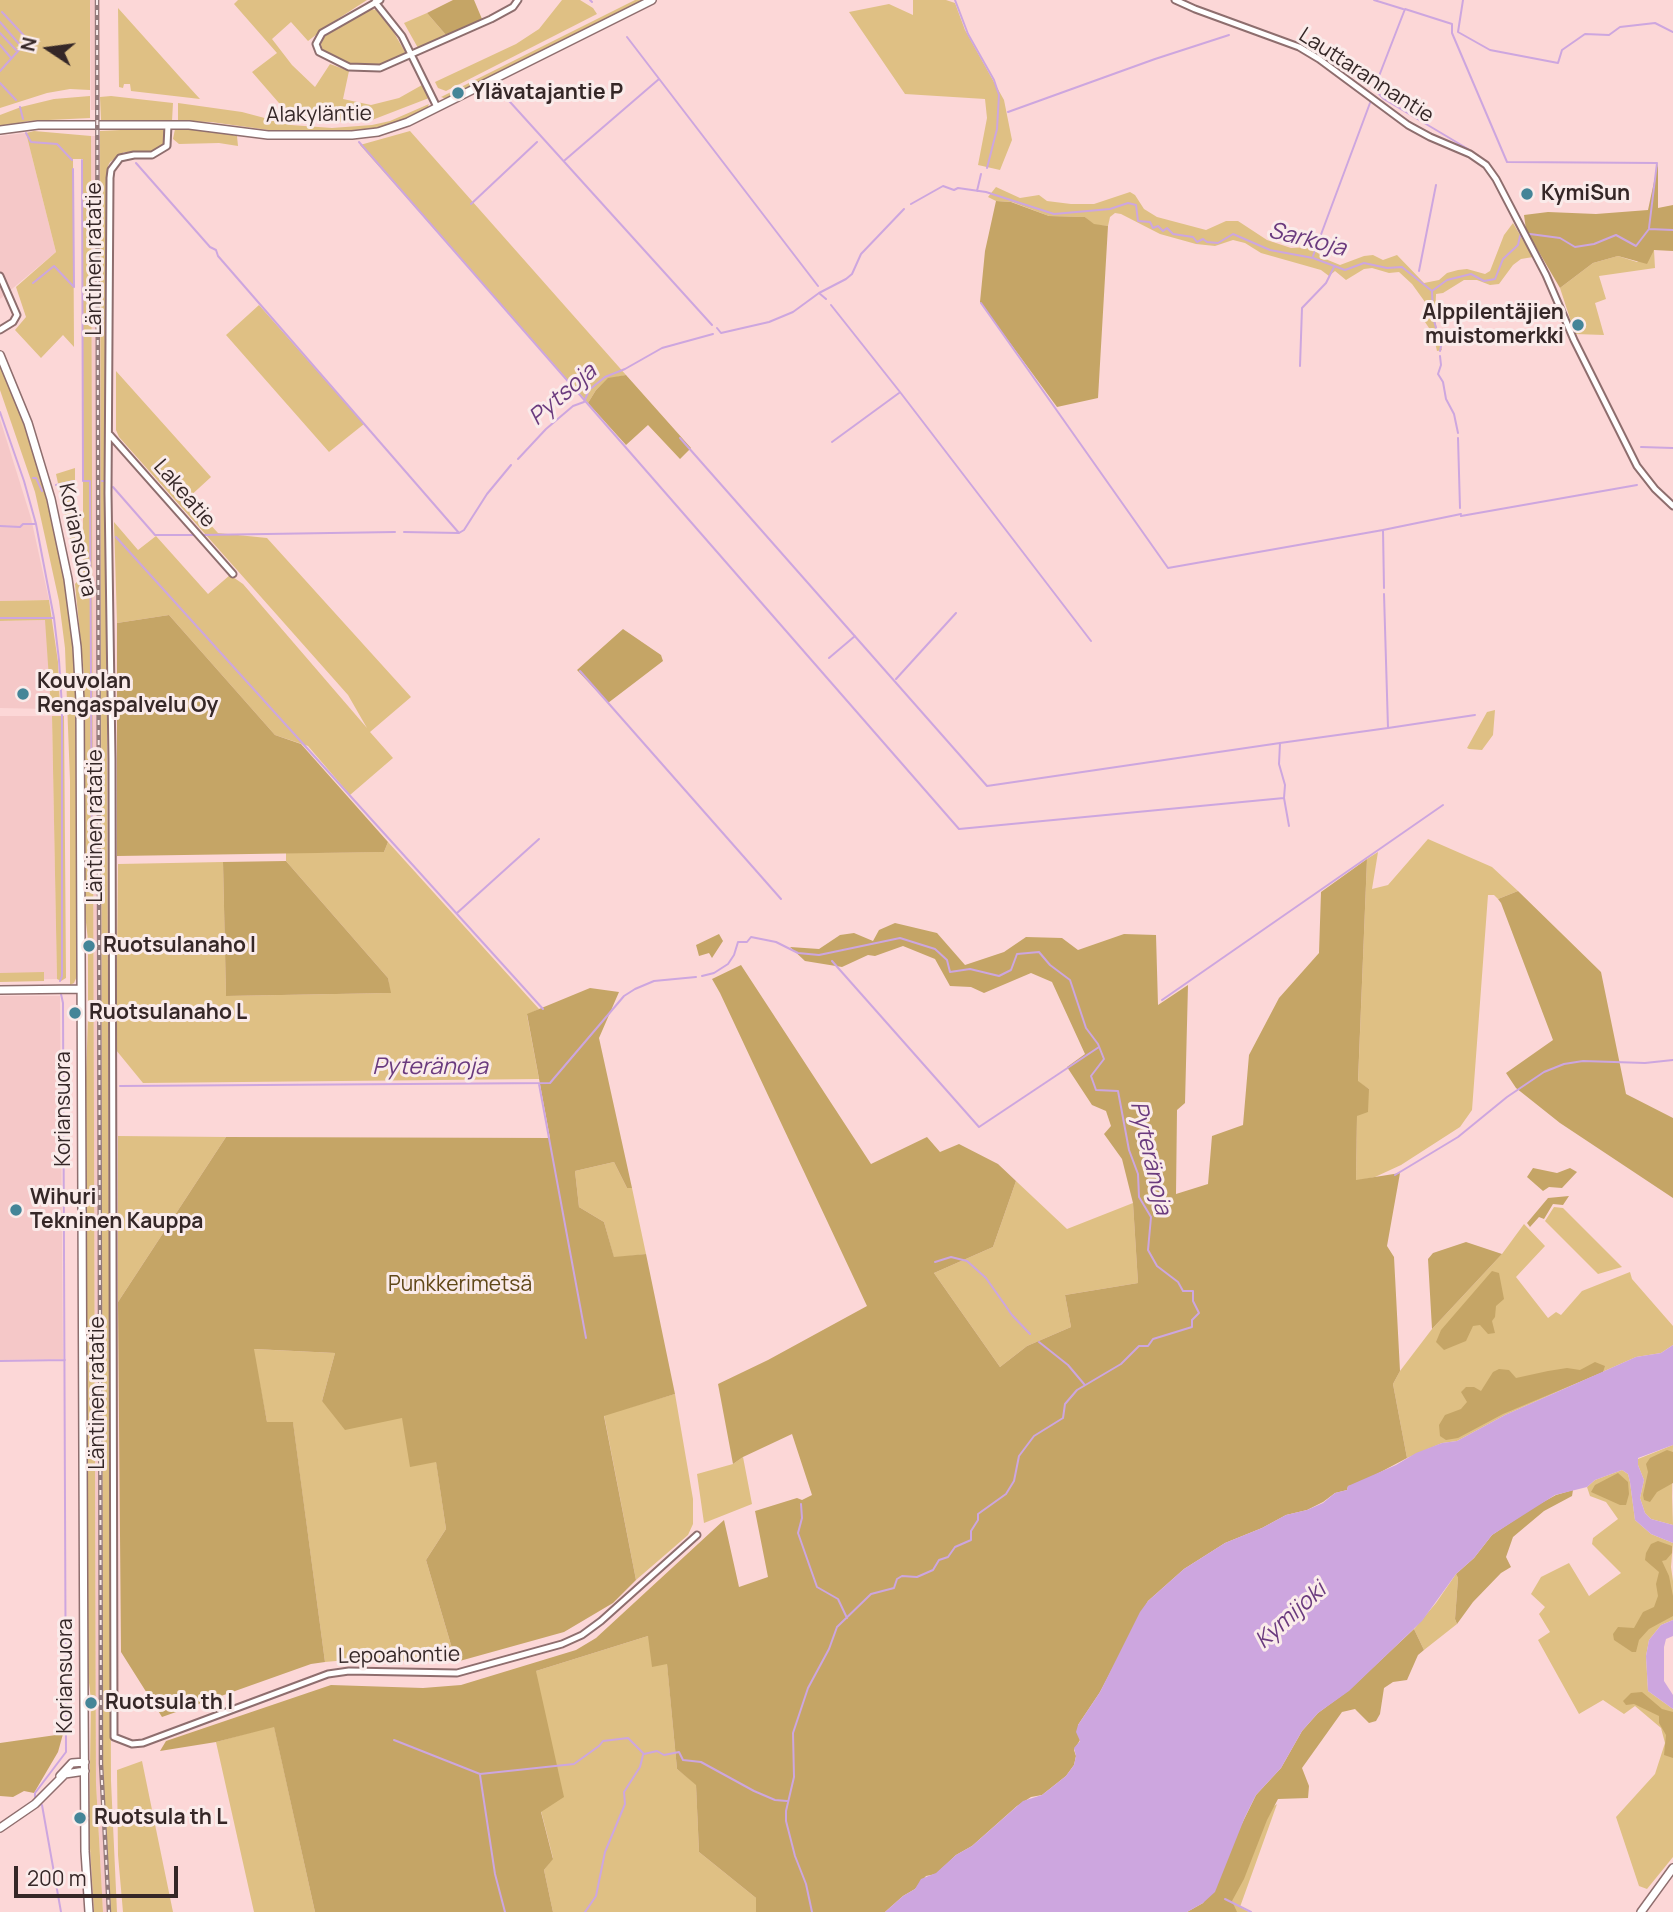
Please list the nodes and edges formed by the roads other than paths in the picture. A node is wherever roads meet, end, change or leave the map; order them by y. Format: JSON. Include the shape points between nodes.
{"nodes":[{"id":1,"x":519,"y":0,"type":"edge"},
{"id":2,"x":652,"y":0,"type":"edge"},
{"id":3,"x":1175,"y":0,"type":"edge"},
{"id":4,"x":376,"y":1,"type":"edge"},
{"id":5,"x":412,"y":55,"type":"junction"},
{"id":6,"x":438,"y":107,"type":"junction"},
{"id":7,"x":168,"y":125,"type":"junction"},
{"id":8,"x":0,"y":130,"type":"edge"},
{"id":9,"x":0,"y":276,"type":"edge"},
{"id":10,"x":0,"y":330,"type":"edge"},
{"id":11,"x":0,"y":358,"type":"edge"},
{"id":12,"x":110,"y":435,"type":"junction"},
{"id":13,"x":1673,"y":506,"type":"edge"},
{"id":14,"x":233,"y":574,"type":"dead end"},
{"id":15,"x":81,"y":989,"type":"junction"},
{"id":16,"x":0,"y":990,"type":"edge"},
{"id":17,"x":698,"y":1535,"type":"dead end"},
{"id":18,"x":114,"y":1737,"type":"joint"},
{"id":19,"x":85,"y":1762,"type":"junction"},
{"id":20,"x":85,"y":1771,"type":"junction"},
{"id":21,"x":55,"y":1783,"type":"junction"},
{"id":22,"x":0,"y":1828,"type":"edge"},
{"id":23,"x":1673,"y":1868,"type":"edge"},
{"id":24,"x":89,"y":1912,"type":"edge"},
{"id":25,"x":1641,"y":1912,"type":"edge"}],
"edges":[{"from":1,"to":5,"type":"street","via":[[491,19]]},
{"from":2,"to":6,"type":"main road","name":"Alakyläntie"},
{"from":3,"to":13,"type":"street","name":"Lauttarannantie","via":[[1299,47],[1408,125],[1479,159],[1491,170],[1637,466]]},
{"from":4,"to":5,"type":"street"},
{"from":4,"to":5,"type":"street","via":[[322,33],[316,44],[319,52],[343,66],[362,69],[387,66]]},
{"from":5,"to":6,"type":"street"},
{"from":6,"to":7,"type":"main road","name":"Alakyläntie","via":[[395,128],[352,135],[268,135]]},
{"from":7,"to":8,"type":"main road","name":"Alakyläntie","via":[[38,125]]},
{"from":7,"to":12,"type":"street","name":"Läntinen ratatie","via":[[167,146],[152,155],[120,158],[111,170]]},
{"from":9,"to":10,"type":"street","via":[[17,315]]},
{"from":11,"to":15,"type":"main road","name":"Koriansuora","via":[[40,457],[76,629]]},
{"from":12,"to":14,"type":"street","name":"Lakeatie"},
{"from":12,"to":18,"type":"street","name":"Läntinen ratatie"},
{"from":15,"to":16,"type":"main road"},
{"from":15,"to":19,"type":"main road","name":"Koriansuora"},
{"from":17,"to":18,"type":"street","name":"Lepoahontie","via":[[601,1621],[562,1644],[457,1673],[328,1674],[151,1741],[137,1744]]},
{"from":19,"to":20,"type":"main road","name":"Koriansuora"},
{"from":19,"to":21,"type":"main road","via":[[68,1765]]},
{"from":20,"to":21,"type":"main road","via":[[68,1772]]},
{"from":20,"to":24,"type":"main road","name":"Koriansuora"},
{"from":21,"to":22,"type":"main road","via":[[35,1804]]},
{"from":23,"to":25,"type":"main road"}]}
